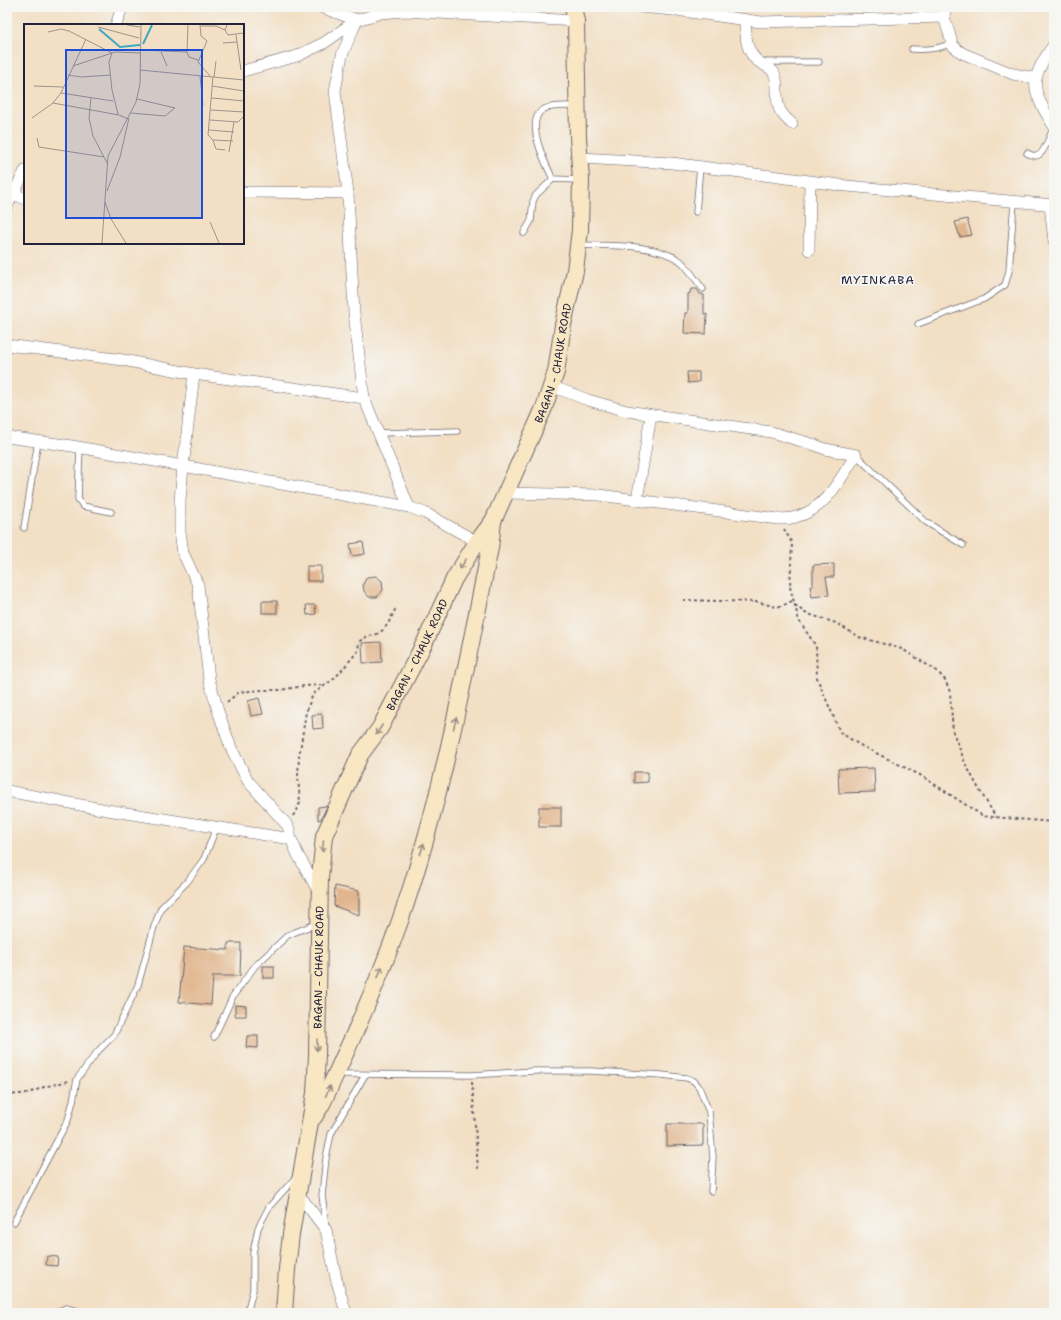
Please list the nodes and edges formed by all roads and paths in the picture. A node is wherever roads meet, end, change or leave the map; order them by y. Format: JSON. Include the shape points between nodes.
{"nodes":[{"id":1,"x":122,"y":7,"type":"edge"},
{"id":2,"x":321,"y":7,"type":"edge"},
{"id":3,"x":641,"y":7,"type":"edge"},
{"id":4,"x":945,"y":12,"type":"edge"},
{"id":5,"x":574,"y":14,"type":"edge"},
{"id":6,"x":357,"y":20,"type":"junction"},
{"id":7,"x":745,"y":20,"type":"junction"},
{"id":8,"x":116,"y":24,"type":"edge"},
{"id":9,"x":953,"y":43,"type":"junction"},
{"id":10,"x":1054,"y":44,"type":"edge"},
{"id":11,"x":912,"y":49,"type":"dead end"},
{"id":12,"x":759,"y":62,"type":"junction"},
{"id":13,"x":819,"y":62,"type":"dead end"},
{"id":14,"x":244,"y":71,"type":"edge"},
{"id":15,"x":1035,"y":78,"type":"junction"},
{"id":16,"x":577,"y":106,"type":"junction"},
{"id":17,"x":792,"y":124,"type":"dead end"},
{"id":18,"x":1054,"y":126,"type":"edge"},
{"id":19,"x":1026,"y":153,"type":"dead end"},
{"id":20,"x":580,"y":158,"type":"junction"},
{"id":21,"x":700,"y":166,"type":"junction"},
{"id":22,"x":24,"y":173,"type":"edge"},
{"id":23,"x":553,"y":179,"type":"junction"},
{"id":24,"x":581,"y":180,"type":"junction"},
{"id":25,"x":810,"y":182,"type":"junction"},
{"id":26,"x":244,"y":192,"type":"edge"},
{"id":27,"x":13,"y":193,"type":"junction"},
{"id":28,"x":348,"y":193,"type":"junction"},
{"id":29,"x":24,"y":198,"type":"edge"},
{"id":30,"x":1014,"y":202,"type":"junction"},
{"id":31,"x":1052,"y":205,"type":"edge"},
{"id":32,"x":7,"y":206,"type":"edge"},
{"id":33,"x":696,"y":212,"type":"dead end"},
{"id":34,"x":524,"y":233,"type":"dead end"},
{"id":35,"x":1054,"y":241,"type":"edge"},
{"id":36,"x":578,"y":244,"type":"junction"},
{"id":37,"x":809,"y":250,"type":"dead end"},
{"id":38,"x":703,"y":289,"type":"dead end"},
{"id":39,"x":918,"y":324,"type":"dead end"},
{"id":40,"x":7,"y":345,"type":"edge"},
{"id":41,"x":194,"y":374,"type":"junction"},
{"id":42,"x":551,"y":386,"type":"junction"},
{"id":43,"x":364,"y":398,"type":"junction"},
{"id":44,"x":651,"y":415,"type":"junction"},
{"id":45,"x":457,"y":431,"type":"dead end"},
{"id":46,"x":379,"y":433,"type":"junction"},
{"id":47,"x":7,"y":437,"type":"edge"},
{"id":48,"x":38,"y":441,"type":"junction"},
{"id":49,"x":80,"y":447,"type":"junction"},
{"id":50,"x":856,"y":455,"type":"junction"},
{"id":51,"x":183,"y":467,"type":"junction"},
{"id":52,"x":506,"y":493,"type":"junction"},
{"id":53,"x":637,"y":500,"type":"junction"},
{"id":54,"x":409,"y":507,"type":"junction"},
{"id":55,"x":111,"y":512,"type":"dead end"},
{"id":56,"x":778,"y":520,"type":"junction"},
{"id":57,"x":24,"y":528,"type":"dead end"},
{"id":58,"x":484,"y":545,"type":"junction"},
{"id":59,"x":963,"y":545,"type":"dead end"},
{"id":60,"x":683,"y":600,"type":"dead end"},
{"id":61,"x":794,"y":600,"type":"junction"},
{"id":62,"x":795,"y":605,"type":"junction"},
{"id":63,"x":396,"y":608,"type":"dead end"},
{"id":64,"x":326,"y":685,"type":"junction"},
{"id":65,"x":218,"y":711,"type":"junction"},
{"id":66,"x":7,"y":791,"type":"edge"},
{"id":67,"x":996,"y":817,"type":"junction"},
{"id":68,"x":1054,"y":822,"type":"edge"},
{"id":69,"x":288,"y":826,"type":"junction"},
{"id":70,"x":216,"y":828,"type":"junction"},
{"id":71,"x":291,"y":839,"type":"junction"},
{"id":72,"x":319,"y":893,"type":"junction"},
{"id":73,"x":319,"y":922,"type":"junction"},
{"id":74,"x":214,"y":1037,"type":"dead end"},
{"id":75,"x":336,"y":1074,"type":"junction"},
{"id":76,"x":365,"y":1074,"type":"junction"},
{"id":77,"x":472,"y":1075,"type":"junction"},
{"id":78,"x":77,"y":1079,"type":"junction"},
{"id":79,"x":7,"y":1095,"type":"edge"},
{"id":80,"x":309,"y":1125,"type":"junction"},
{"id":81,"x":478,"y":1169,"type":"dead end"},
{"id":82,"x":301,"y":1171,"type":"junction"},
{"id":83,"x":711,"y":1191,"type":"dead end"},
{"id":84,"x":297,"y":1192,"type":"junction"},
{"id":85,"x":14,"y":1222,"type":"dead end"},
{"id":86,"x":326,"y":1230,"type":"junction"},
{"id":87,"x":54,"y":1313,"type":"edge"},
{"id":88,"x":85,"y":1313,"type":"edge"},
{"id":89,"x":248,"y":1313,"type":"edge"},
{"id":90,"x":284,"y":1313,"type":"edge"},
{"id":91,"x":346,"y":1313,"type":"edge"}],
"edges":[{"from":1,"to":8,"type":"street"},
{"from":2,"to":6,"type":"street"},
{"from":3,"to":7,"type":"street"},
{"from":4,"to":7,"type":"street","via":[[819,21]]},
{"from":4,"to":9,"type":"street"},
{"from":5,"to":6,"type":"street","via":[[404,11],[381,13]]},
{"from":5,"to":16,"type":"main road","name":"BAGAN - CHAUK ROAD"},
{"from":6,"to":14,"type":"street","via":[[324,43],[296,56]]},
{"from":6,"to":28,"type":"street","via":[[342,55],[336,91]]},
{"from":7,"to":12,"type":"street","via":[[746,45],[750,54]]},
{"from":9,"to":11,"type":"lane","via":[[932,49]]},
{"from":9,"to":15,"type":"street","via":[[962,53],[1013,74]]},
{"from":10,"to":15,"type":"street"},
{"from":12,"to":13,"type":"lane"},
{"from":12,"to":17,"type":"street","via":[[774,72],[777,103]]},
{"from":15,"to":18,"type":"street","via":[[1036,94]]},
{"from":16,"to":20,"type":"main road","name":"BAGAN - CHAUK ROAD"},
{"from":16,"to":23,"type":"lane","via":[[545,109],[536,119],[536,137],[542,158]]},
{"from":18,"to":19,"type":"lane","via":[[1040,155]]},
{"from":20,"to":21,"type":"street"},
{"from":20,"to":24,"type":"main road","name":"BAGAN - CHAUK ROAD"},
{"from":21,"to":25,"type":"street"},
{"from":21,"to":33,"type":"lane"},
{"from":22,"to":27,"type":"street"},
{"from":23,"to":24,"type":"lane"},
{"from":23,"to":34,"type":"lane","via":[[536,195],[531,221]]},
{"from":24,"to":36,"type":"main road","name":"BAGAN - CHAUK ROAD"},
{"from":25,"to":30,"type":"street"},
{"from":25,"to":37,"type":"street"},
{"from":26,"to":28,"type":"street"},
{"from":27,"to":29,"type":"street"},
{"from":27,"to":32,"type":"street"},
{"from":28,"to":43,"type":"street","via":[[354,313]]},
{"from":30,"to":31,"type":"street"},
{"from":30,"to":39,"type":"lane","via":[[1009,271],[1005,286],[984,299]]},
{"from":31,"to":35,"type":"street"},
{"from":36,"to":38,"type":"lane","via":[[640,247],[659,252],[680,261]]},
{"from":36,"to":42,"type":"main road","name":"BAGAN - CHAUK ROAD","via":[[556,372]]},
{"from":40,"to":41,"type":"street","via":[[123,360]]},
{"from":41,"to":43,"type":"street"},
{"from":41,"to":51,"type":"street"},
{"from":42,"to":44,"type":"street","via":[[614,408]]},
{"from":42,"to":52,"type":"main road","name":"BAGAN - CHAUK ROAD","via":[[544,408]]},
{"from":43,"to":46,"type":"street"},
{"from":44,"to":50,"type":"street","via":[[771,432],[825,449]]},
{"from":44,"to":53,"type":"street"},
{"from":45,"to":46,"type":"lane"},
{"from":46,"to":54,"type":"street"},
{"from":47,"to":48,"type":"street"},
{"from":48,"to":49,"type":"street"},
{"from":48,"to":57,"type":"lane"},
{"from":49,"to":51,"type":"street"},
{"from":49,"to":55,"type":"lane","via":[[78,499],[83,506]]},
{"from":50,"to":56,"type":"street","via":[[828,498],[809,512]]},
{"from":50,"to":59,"type":"lane","via":[[926,522]]},
{"from":51,"to":54,"type":"street"},
{"from":51,"to":65,"type":"street","via":[[180,532],[183,553],[198,585],[210,679]]},
{"from":52,"to":53,"type":"street","via":[[599,495]]},
{"from":52,"to":58,"type":"main road","name":"BAGAN - CHAUK ROAD"},
{"from":53,"to":56,"type":"street"},
{"from":54,"to":58,"type":"street"},
{"from":56,"to":61,"type":"path","via":[[792,543],[790,587]]},
{"from":58,"to":72,"type":"main road","name":"BAGAN - CHAUK ROAD","one_way":true,"via":[[454,579],[425,642],[380,728],[360,755],[324,836]]},
{"from":75,"to":58,"type":"main road","name":"BAGAN - CHAUK ROAD","one_way":true,"via":[[370,1001],[400,920],[423,845],[457,714]]},
{"from":60,"to":61,"type":"path","via":[[758,602],[776,607]]},
{"from":61,"to":62,"type":"path"},
{"from":62,"to":67,"type":"path","via":[[799,622],[816,646],[817,678],[840,732],[858,744],[920,775],[983,816]]},
{"from":62,"to":67,"type":"path","via":[[805,613],[836,623],[858,637],[902,649],[938,671],[950,692],[953,732],[966,765]]},
{"from":63,"to":64,"type":"path","via":[[379,633],[364,637],[359,642],[358,651]]},
{"from":64,"to":65,"type":"path","via":[[239,692]]},
{"from":64,"to":69,"type":"path","via":[[313,694],[306,712],[299,757],[300,803]]},
{"from":65,"to":69,"type":"street","via":[[231,748],[248,781]]},
{"from":66,"to":70,"type":"street"},
{"from":67,"to":68,"type":"path"},
{"from":69,"to":71,"type":"street"},
{"from":70,"to":71,"type":"street"},
{"from":70,"to":78,"type":"lane","via":[[204,859],[187,882],[161,908],[138,985],[114,1035]]},
{"from":71,"to":72,"type":"street"},
{"from":72,"to":73,"type":"main road","name":"BAGAN - CHAUK ROAD"},
{"from":73,"to":74,"type":"lane","via":[[288,935],[255,966],[233,996]]},
{"from":73,"to":80,"type":"main road","name":"BAGAN - CHAUK ROAD","one_way":true,"via":[[317,1055],[315,1093]]},
{"from":75,"to":76,"type":"lane"},
{"from":80,"to":75,"type":"main road","name":"BAGAN - CHAUK ROAD","one_way":true},
{"from":76,"to":77,"type":"lane"},
{"from":76,"to":86,"type":"lane","via":[[331,1134],[322,1195]]},
{"from":77,"to":81,"type":"path"},
{"from":77,"to":83,"type":"lane","via":[[590,1071],[662,1075],[694,1081],[700,1087],[709,1112],[713,1157]]},
{"from":78,"to":79,"type":"path","via":[[29,1093]]},
{"from":78,"to":85,"type":"lane","via":[[68,1120]]},
{"from":80,"to":82,"type":"main road","name":"BAGAN - CHAUK ROAD"},
{"from":82,"to":84,"type":"main road","name":"BAGAN - CHAUK ROAD"},
{"from":82,"to":89,"type":"lane","via":[[269,1207],[258,1228],[253,1253],[253,1290]]},
{"from":84,"to":86,"type":"street"},
{"from":84,"to":90,"type":"main road","name":"BAGAN - CHAUK ROAD","via":[[287,1262]]},
{"from":86,"to":91,"type":"street"},
{"from":87,"to":88,"type":"lane","via":[[66,1308]]}]}
